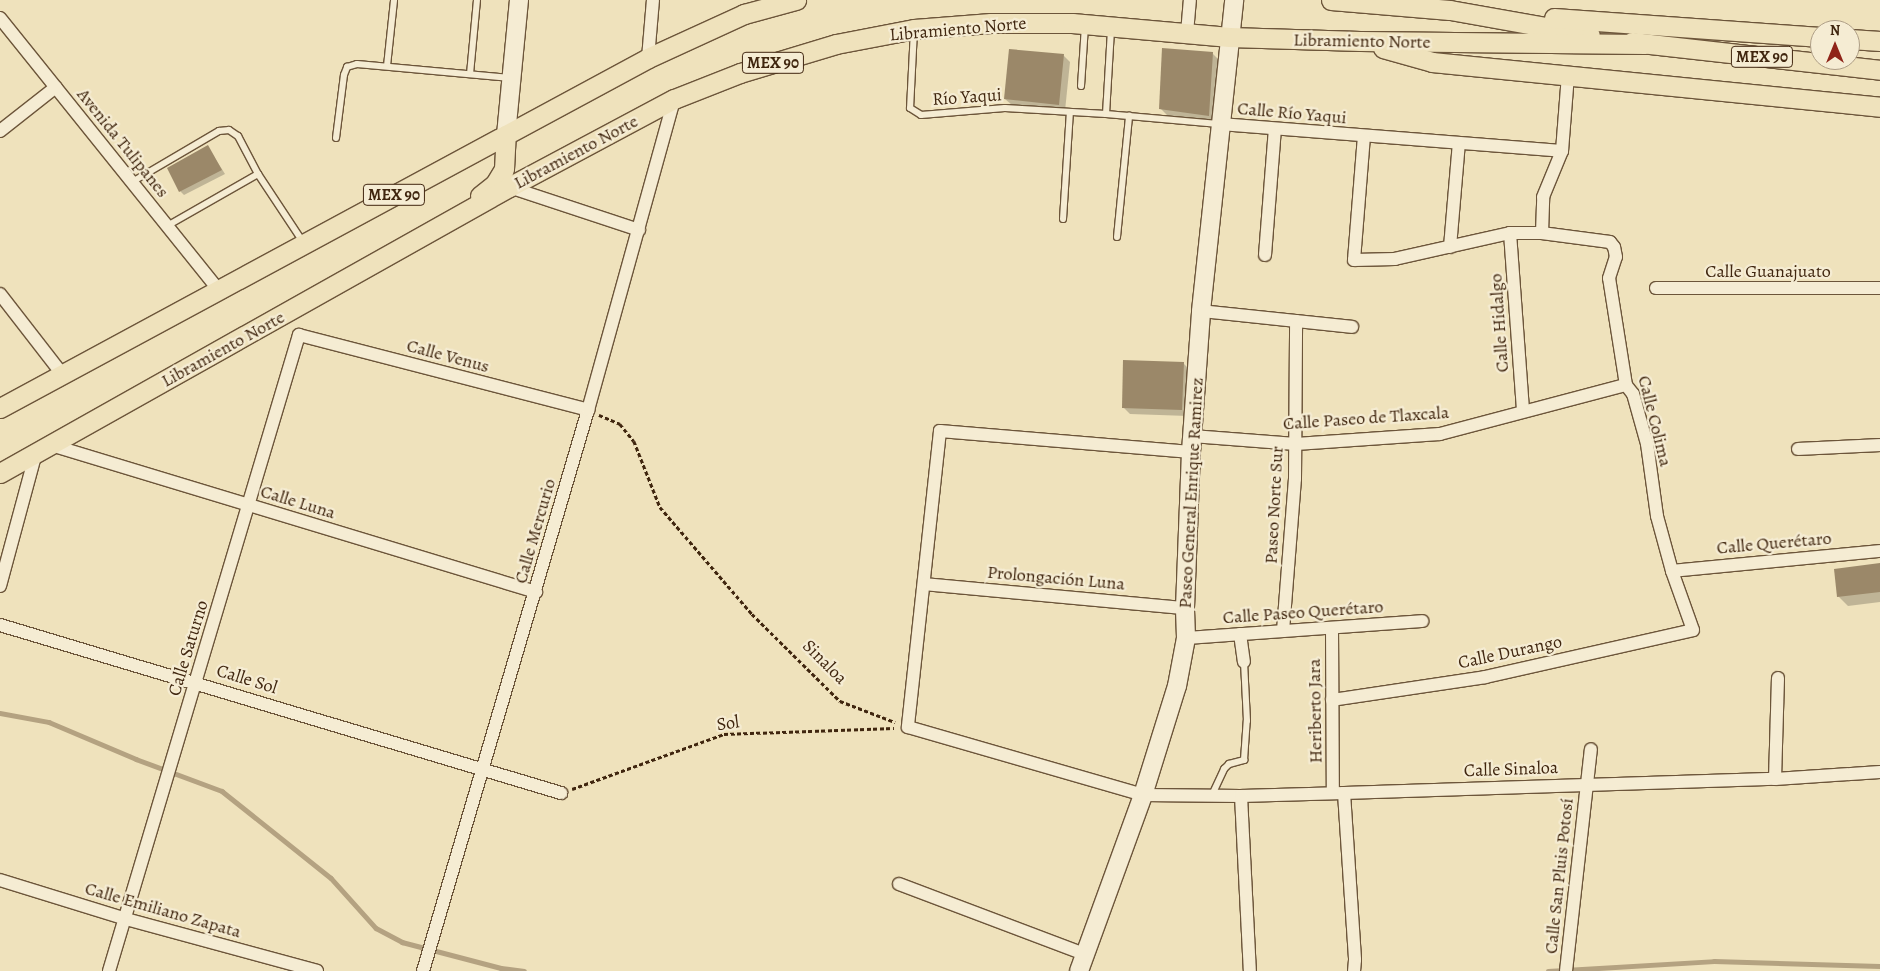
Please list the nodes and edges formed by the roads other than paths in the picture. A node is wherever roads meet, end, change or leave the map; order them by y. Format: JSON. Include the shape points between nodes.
{"nodes":[{"id":1,"x":394,"y":0,"type":"edge"},
{"id":2,"x":477,"y":0,"type":"edge"},
{"id":3,"x":520,"y":0,"type":"edge"},
{"id":4,"x":653,"y":0,"type":"edge"},
{"id":5,"x":796,"y":0,"type":"edge"},
{"id":6,"x":1190,"y":0,"type":"edge"},
{"id":7,"x":1234,"y":0,"type":"edge"},
{"id":8,"x":1331,"y":0,"type":"edge"},
{"id":9,"x":745,"y":7,"type":"edge"},
{"id":10,"x":1450,"y":10,"type":"junction"},
{"id":11,"x":0,"y":18,"type":"edge"},
{"id":12,"x":1085,"y":24,"type":"junction"},
{"id":13,"x":1112,"y":27,"type":"junction"},
{"id":14,"x":914,"y":29,"type":"junction"},
{"id":15,"x":1187,"y":33,"type":"junction"},
{"id":16,"x":1810,"y":36,"type":"edge"},
{"id":17,"x":1230,"y":37,"type":"junction"},
{"id":18,"x":1860,"y":40,"type":"edge"},
{"id":19,"x":1360,"y":41,"type":"junction"},
{"id":20,"x":1880,"y":42,"type":"edge"},
{"id":21,"x":1645,"y":44,"type":"junction"},
{"id":22,"x":648,"y":58,"type":"junction"},
{"id":23,"x":387,"y":66,"type":"junction"},
{"id":24,"x":1880,"y":70,"type":"edge"},
{"id":25,"x":470,"y":74,"type":"junction"},
{"id":26,"x":1568,"y":75,"type":"junction"},
{"id":27,"x":512,"y":78,"type":"junction"},
{"id":28,"x":1081,"y":86,"type":"dead end"},
{"id":29,"x":56,"y":87,"type":"junction"},
{"id":30,"x":674,"y":99,"type":"junction"},
{"id":31,"x":1880,"y":107,"type":"edge"},
{"id":32,"x":1070,"y":112,"type":"junction"},
{"id":33,"x":1106,"y":114,"type":"junction"},
{"id":34,"x":1129,"y":116,"type":"junction"},
{"id":35,"x":1220,"y":124,"type":"junction"},
{"id":36,"x":1275,"y":129,"type":"junction"},
{"id":37,"x":0,"y":130,"type":"edge"},
{"id":38,"x":506,"y":135,"type":"junction"},
{"id":39,"x":1364,"y":137,"type":"junction"},
{"id":40,"x":336,"y":138,"type":"dead end"},
{"id":41,"x":1459,"y":144,"type":"junction"},
{"id":42,"x":1562,"y":151,"type":"junction"},
{"id":43,"x":258,"y":174,"type":"junction"},
{"id":44,"x":132,"y":182,"type":"junction"},
{"id":45,"x":509,"y":188,"type":"junction"},
{"id":46,"x":1063,"y":219,"type":"dead end"},
{"id":47,"x":167,"y":226,"type":"junction"},
{"id":48,"x":639,"y":230,"type":"junction"},
{"id":49,"x":1510,"y":232,"type":"junction"},
{"id":50,"x":1542,"y":233,"type":"junction"},
{"id":51,"x":1117,"y":237,"type":"dead end"},
{"id":52,"x":304,"y":243,"type":"junction"},
{"id":53,"x":407,"y":246,"type":"junction"},
{"id":54,"x":1450,"y":247,"type":"junction"},
{"id":55,"x":1265,"y":255,"type":"dead end"},
{"id":56,"x":1656,"y":288,"type":"dead end"},
{"id":57,"x":1880,"y":288,"type":"edge"},
{"id":58,"x":218,"y":290,"type":"junction"},
{"id":59,"x":0,"y":294,"type":"edge"},
{"id":60,"x":1201,"y":311,"type":"junction"},
{"id":61,"x":1296,"y":321,"type":"junction"},
{"id":62,"x":1352,"y":327,"type":"dead end"},
{"id":63,"x":299,"y":334,"type":"joint"},
{"id":64,"x":62,"y":374,"type":"junction"},
{"id":65,"x":1626,"y":385,"type":"junction"},
{"id":66,"x":0,"y":408,"type":"edge"},
{"id":67,"x":588,"y":410,"type":"junction"},
{"id":68,"x":1523,"y":412,"type":"junction"},
{"id":69,"x":1192,"y":444,"type":"junction"},
{"id":70,"x":1296,"y":444,"type":"junction"},
{"id":71,"x":1880,"y":446,"type":"edge"},
{"id":72,"x":44,"y":449,"type":"junction"},
{"id":73,"x":1798,"y":450,"type":"dead end"},
{"id":74,"x":0,"y":473,"type":"edge"},
{"id":75,"x":248,"y":506,"type":"junction"},
{"id":76,"x":1880,"y":551,"type":"edge"},
{"id":77,"x":1672,"y":571,"type":"junction"},
{"id":78,"x":924,"y":584,"type":"junction"},
{"id":79,"x":0,"y":586,"type":"edge"},
{"id":80,"x":536,"y":592,"type":"junction"},
{"id":81,"x":1185,"y":608,"type":"junction"},
{"id":82,"x":1422,"y":621,"type":"dead end"},
{"id":83,"x":0,"y":625,"type":"edge"},
{"id":84,"x":1332,"y":628,"type":"junction"},
{"id":85,"x":1693,"y":630,"type":"joint"},
{"id":86,"x":1283,"y":631,"type":"junction"},
{"id":87,"x":1240,"y":634,"type":"junction"},
{"id":88,"x":1186,"y":638,"type":"junction"},
{"id":89,"x":1244,"y":662,"type":"joint"},
{"id":90,"x":1778,"y":678,"type":"dead end"},
{"id":91,"x":196,"y":682,"type":"junction"},
{"id":92,"x":1332,"y":700,"type":"junction"},
{"id":93,"x":1591,"y":749,"type":"dead end"},
{"id":94,"x":484,"y":770,"type":"junction"},
{"id":95,"x":1880,"y":772,"type":"edge"},
{"id":96,"x":1775,"y":779,"type":"junction"},
{"id":97,"x":1586,"y":784,"type":"junction"},
{"id":98,"x":561,"y":793,"type":"road end"},
{"id":99,"x":1339,"y":793,"type":"junction"},
{"id":100,"x":1142,"y":795,"type":"junction"},
{"id":101,"x":1212,"y":795,"type":"junction"},
{"id":102,"x":1241,"y":796,"type":"junction"},
{"id":103,"x":0,"y":880,"type":"edge"},
{"id":104,"x":899,"y":884,"type":"dead end"},
{"id":105,"x":126,"y":920,"type":"junction"},
{"id":106,"x":1084,"y":954,"type":"junction"},
{"id":107,"x":110,"y":971,"type":"edge"},
{"id":108,"x":317,"y":971,"type":"edge"},
{"id":109,"x":423,"y":971,"type":"edge"},
{"id":110,"x":1079,"y":971,"type":"edge"},
{"id":111,"x":1250,"y":971,"type":"edge"},
{"id":112,"x":1354,"y":971,"type":"edge"},
{"id":113,"x":1566,"y":971,"type":"edge"}],
"edges":[{"from":1,"to":23,"type":"lane"},
{"from":2,"to":25,"type":"lane"},
{"from":3,"to":27,"type":"street"},
{"from":4,"to":22,"type":"street"},
{"from":5,"to":9,"type":"main road","number":"MEX 90"},
{"from":6,"to":15,"type":"street"},
{"from":7,"to":17,"type":"street","name":"Paseo General Enrique Ramirez"},
{"from":8,"to":10,"type":"main road","name":"Libramiento Norte","number":"MEX 90"},
{"from":9,"to":22,"type":"main road","number":"MEX 90"},
{"from":10,"to":16,"type":"main road"},
{"from":10,"to":21,"type":"main road","name":"Libramiento Norte","number":"MEX 90"},
{"from":11,"to":29,"type":"street","name":"Avenida Tulipanes"},
{"from":12,"to":13,"type":"main road","name":"Libramiento Norte","number":"MEX 90"},
{"from":12,"to":14,"type":"main road","name":"Libramiento Norte","number":"MEX 90","via":[[991,23]]},
{"from":12,"to":28,"type":"lane"},
{"from":13,"to":15,"type":"main road","name":"Libramiento Norte","number":"MEX 90"},
{"from":13,"to":33,"type":"lane"},
{"from":14,"to":30,"type":"main road","name":"Libramiento Norte","number":"MEX 90","via":[[836,44],[740,73]]},
{"from":14,"to":32,"type":"lane","name":"Río Yaqui","via":[[910,108],[921,115],[1005,108]]},
{"from":15,"to":17,"type":"main road","name":"Libramiento Norte","number":"MEX 90"},
{"from":17,"to":19,"type":"main road","name":"Libramiento Norte","number":"MEX 90"},
{"from":17,"to":35,"type":"street","name":"Paseo General Enrique Ramirez"},
{"from":18,"to":20,"type":"main road"},
{"from":19,"to":21,"type":"main road","name":"Libramiento Norte","number":"MEX 90"},
{"from":19,"to":26,"type":"main road","via":[[1432,62]]},
{"from":21,"to":24,"type":"main road","number":"MEX 90"},
{"from":22,"to":38,"type":"main road","number":"MEX 90"},
{"from":23,"to":25,"type":"lane"},
{"from":23,"to":40,"type":"lane","via":[[357,64],[347,67]]},
{"from":25,"to":27,"type":"lane"},
{"from":26,"to":31,"type":"main road"},
{"from":26,"to":42,"type":"street"},
{"from":27,"to":38,"type":"street"},
{"from":29,"to":37,"type":"street"},
{"from":29,"to":44,"type":"street","name":"Avenida Tulipanes"},
{"from":30,"to":45,"type":"main road","name":"Libramiento Norte","number":"MEX 90"},
{"from":30,"to":48,"type":"street","name":"Calle Mercurio"},
{"from":32,"to":33,"type":"lane","name":"Río Yaqui"},
{"from":32,"to":46,"type":"lane"},
{"from":33,"to":34,"type":"lane","name":"Calle Río Yaqui"},
{"from":34,"to":35,"type":"lane","name":"Calle Río Yaqui"},
{"from":34,"to":51,"type":"lane"},
{"from":35,"to":36,"type":"street","name":"Calle Río Yaqui"},
{"from":35,"to":60,"type":"street","name":"Paseo General Enrique Ramirez"},
{"from":36,"to":39,"type":"street","name":"Calle Río Yaqui"},
{"from":36,"to":55,"type":"street"},
{"from":38,"to":52,"type":"main road","number":"MEX 90"},
{"from":38,"to":53,"type":"main road","via":[[504,169],[495,184],[411,234]]},
{"from":39,"to":41,"type":"street","name":"Calle Río Yaqui"},
{"from":39,"to":54,"type":"street","via":[[1354,260],[1395,259]]},
{"from":41,"to":42,"type":"street","name":"Calle Río Yaqui"},
{"from":41,"to":54,"type":"street"},
{"from":42,"to":50,"type":"street","via":[[1543,197]]},
{"from":43,"to":44,"type":"lane","via":[[238,136],[229,130],[219,130]]},
{"from":43,"to":47,"type":"lane"},
{"from":43,"to":52,"type":"lane"},
{"from":44,"to":47,"type":"street","name":"Avenida Tulipanes"},
{"from":45,"to":48,"type":"street"},
{"from":45,"to":53,"type":"main road","name":"Libramiento Norte","number":"MEX 90"},
{"from":47,"to":58,"type":"street","name":"Avenida Tulipanes"},
{"from":48,"to":67,"type":"street","name":"Calle Mercurio"},
{"from":49,"to":50,"type":"street"},
{"from":49,"to":54,"type":"street"},
{"from":49,"to":68,"type":"street","name":"Calle Hidalgo"},
{"from":50,"to":65,"type":"street","name":"Calle Colima","via":[[1610,242],[1614,247],[1616,257],[1609,278]]},
{"from":52,"to":58,"type":"main road","number":"MEX 90"},
{"from":53,"to":72,"type":"main road","name":"Libramiento Norte","number":"MEX 90"},
{"from":56,"to":57,"type":"street","name":"Calle Guanajuato"},
{"from":58,"to":64,"type":"main road","number":"MEX 90"},
{"from":59,"to":64,"type":"street"},
{"from":60,"to":61,"type":"street"},
{"from":60,"to":69,"type":"street","name":"Paseo General Enrique Ramirez"},
{"from":61,"to":62,"type":"street"},
{"from":61,"to":70,"type":"street","name":"Paseo Norte Sur"},
{"from":63,"to":67,"type":"street","name":"Calle Venus"},
{"from":63,"to":75,"type":"street","name":"Calle Saturno"},
{"from":64,"to":66,"type":"main road","number":"MEX 90"},
{"from":65,"to":68,"type":"street","name":"Calle Paseo de Tlaxcala"},
{"from":65,"to":77,"type":"street","name":"Calle Colima","via":[[1633,394],[1647,444],[1657,516]]},
{"from":67,"to":80,"type":"street","name":"Calle Mercurio"},
{"from":68,"to":70,"type":"street","name":"Calle Paseo de Tlaxcala","via":[[1440,434]]},
{"from":69,"to":70,"type":"street","name":"Calle Paseo de Tlaxcala","via":[[1260,441]]},
{"from":69,"to":78,"type":"street","name":"Calle Paseo de Tlaxcala","via":[[940,432]]},
{"from":69,"to":81,"type":"street","name":"Paseo General Enrique Ramirez"},
{"from":70,"to":86,"type":"street","name":"Paseo Norte Sur"},
{"from":71,"to":73,"type":"street"},
{"from":72,"to":74,"type":"main road","name":"Libramiento Norte","number":"MEX 90"},
{"from":72,"to":75,"type":"street","name":"Calle Luna"},
{"from":72,"to":79,"type":"street"},
{"from":75,"to":80,"type":"street","name":"Calle Luna"},
{"from":75,"to":91,"type":"street","name":"Calle Saturno"},
{"from":76,"to":77,"type":"street","name":"Calle Querétaro"},
{"from":77,"to":85,"type":"street","name":"Calle Colima"},
{"from":78,"to":81,"type":"street","name":"Prolongación Luna"},
{"from":78,"to":100,"type":"street","via":[[908,727]]},
{"from":80,"to":94,"type":"street","name":"Calle Mercurio"},
{"from":81,"to":88,"type":"street","name":"Paseo General Enrique Ramirez"},
{"from":82,"to":84,"type":"street","name":"Calle Paseo Querétaro"},
{"from":83,"to":91,"type":"street","name":"Calle Sol"},
{"from":84,"to":86,"type":"street","name":"Calle Paseo Querétaro"},
{"from":84,"to":92,"type":"street","name":"Heriberto Jara"},
{"from":85,"to":92,"type":"street","name":"Calle Durango","via":[[1485,677]]},
{"from":86,"to":87,"type":"street","name":"Calle Paseo Querétaro"},
{"from":87,"to":88,"type":"street","name":"Calle Paseo Querétaro"},
{"from":87,"to":89,"type":"street"},
{"from":88,"to":100,"type":"street","name":"Paseo General Enrique Ramirez","via":[[1177,686]]},
{"from":89,"to":101,"type":"lane","via":[[1247,721],[1244,760],[1224,769]]},
{"from":90,"to":96,"type":"street"},
{"from":91,"to":94,"type":"street","name":"Calle Sol"},
{"from":91,"to":105,"type":"street","name":"Calle Saturno"},
{"from":92,"to":99,"type":"street","name":"Heriberto Jara"},
{"from":93,"to":97,"type":"street","name":"Calle San Pluis Potosí"},
{"from":94,"to":98,"type":"street","name":"Calle Sol"},
{"from":94,"to":109,"type":"street","name":"Calle Mercurio"},
{"from":95,"to":96,"type":"street","name":"Calle Sinaloa"},
{"from":96,"to":97,"type":"street","name":"Calle Sinaloa"},
{"from":97,"to":99,"type":"street","name":"Calle Sinaloa"},
{"from":97,"to":113,"type":"street","name":"Calle San Pluis Potosí"},
{"from":99,"to":102,"type":"street","name":"Calle Sinaloa"},
{"from":99,"to":112,"type":"street","name":"Heriberto Jara","via":[[1356,960]]},
{"from":100,"to":101,"type":"street","name":"Calle Sinaloa"},
{"from":100,"to":106,"type":"street","name":"Paseo General Enrique Ramirez"},
{"from":101,"to":102,"type":"street","name":"Calle Sinaloa"},
{"from":102,"to":111,"type":"street"},
{"from":103,"to":105,"type":"street","name":"Calle Emiliano Zapata"},
{"from":104,"to":106,"type":"street"},
{"from":105,"to":107,"type":"street","name":"Calle Saturno"},
{"from":105,"to":108,"type":"street","name":"Calle Emiliano Zapata"},
{"from":106,"to":110,"type":"street","name":"Paseo General Enrique Ramirez"}]}
